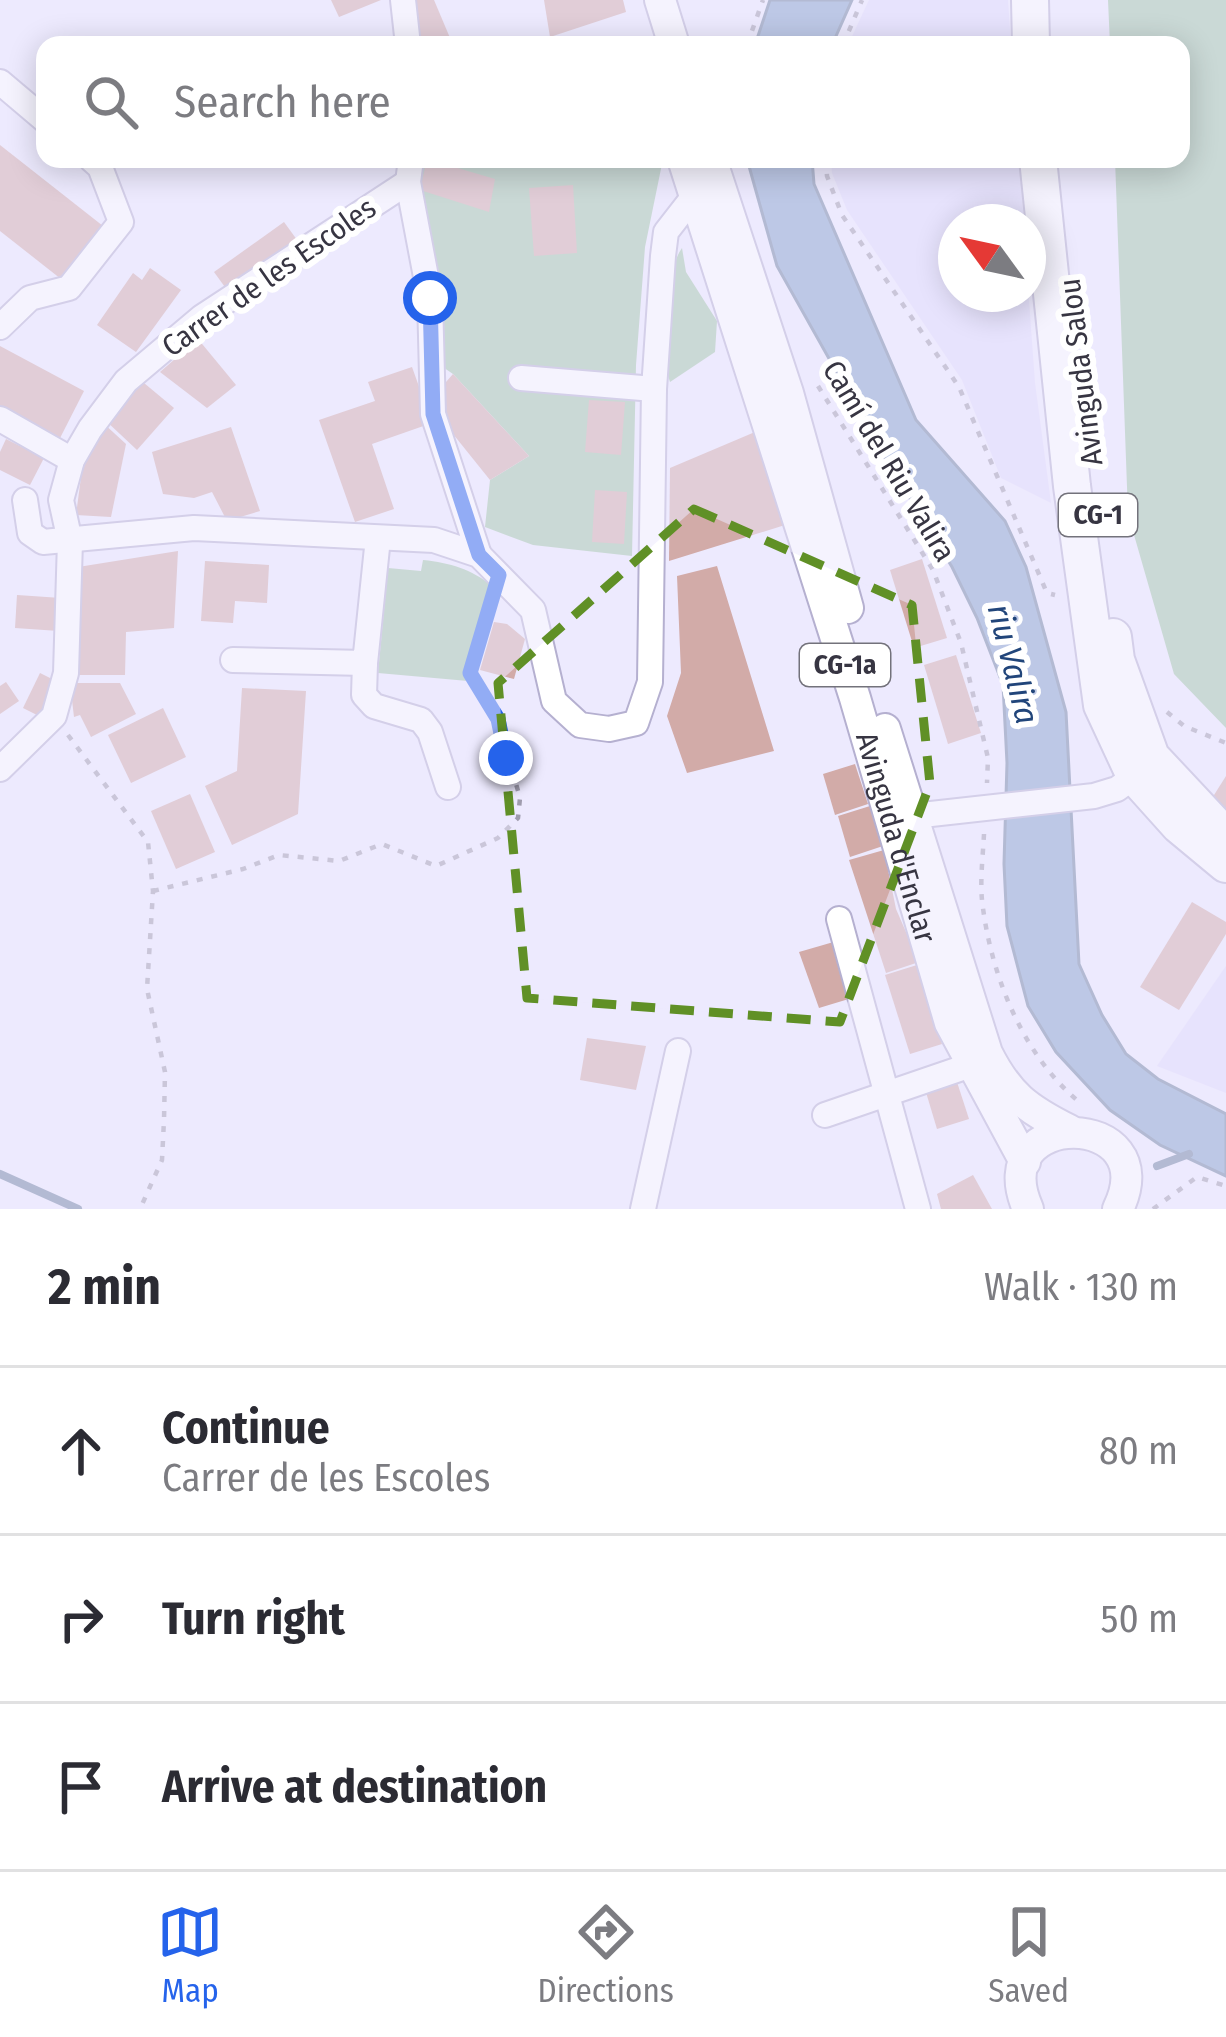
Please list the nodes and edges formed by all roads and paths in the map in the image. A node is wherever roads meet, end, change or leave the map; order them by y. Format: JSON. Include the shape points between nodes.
{"nodes":[{"id":1,"x":404,"y":0,"type":"edge"},
{"id":2,"x":647,"y":0,"type":"edge"},
{"id":3,"x":660,"y":0,"type":"edge"},
{"id":4,"x":763,"y":0,"type":"edge"},
{"id":5,"x":862,"y":0,"type":"edge"},
{"id":6,"x":1030,"y":0,"type":"edge"},
{"id":7,"x":1048,"y":0,"type":"edge"},
{"id":8,"x":407,"y":36,"type":"edge"},
{"id":9,"x":655,"y":36,"type":"edge"},
{"id":10,"x":671,"y":36,"type":"edge"},
{"id":11,"x":751,"y":36,"type":"edge"},
{"id":12,"x":847,"y":36,"type":"edge"},
{"id":13,"x":1031,"y":36,"type":"edge"},
{"id":14,"x":1048,"y":36,"type":"edge"},
{"id":15,"x":0,"y":82,"type":"edge"},
{"id":16,"x":36,"y":112,"type":"edge"},
{"id":17,"x":100,"y":168,"type":"edge"},
{"id":18,"x":686,"y":168,"type":"edge"},
{"id":19,"x":714,"y":168,"type":"edge"},
{"id":20,"x":827,"y":168,"type":"edge"},
{"id":21,"x":1039,"y":168,"type":"edge"},
{"id":22,"x":1057,"y":168,"type":"edge"},
{"id":23,"x":410,"y":170,"type":"edge"},
{"id":24,"x":694,"y":196,"type":"junction"},
{"id":25,"x":0,"y":327,"type":"edge"},
{"id":26,"x":521,"y":378,"type":"dead end"},
{"id":27,"x":815,"y":382,"type":"dead end"},
{"id":28,"x":654,"y":389,"type":"junction"},
{"id":29,"x":0,"y":419,"type":"edge"},
{"id":30,"x":72,"y":460,"type":"junction"},
{"id":31,"x":25,"y":500,"type":"dead end"},
{"id":32,"x":378,"y":538,"type":"junction"},
{"id":33,"x":70,"y":541,"type":"junction"},
{"id":34,"x":479,"y":555,"type":"junction"},
{"id":35,"x":499,"y":575,"type":"junction"},
{"id":36,"x":1062,"y":597,"type":"dead end"},
{"id":37,"x":232,"y":660,"type":"dead end"},
{"id":38,"x":365,"y":663,"type":"junction"},
{"id":39,"x":1160,"y":705,"type":"dead end"},
{"id":40,"x":54,"y":716,"type":"junction"},
{"id":41,"x":1226,"y":742,"type":"edge"},
{"id":42,"x":0,"y":769,"type":"edge"},
{"id":43,"x":1135,"y":776,"type":"junction"},
{"id":44,"x":448,"y":787,"type":"dead end"},
{"id":45,"x":986,"y":793,"type":"dead end"},
{"id":46,"x":913,"y":816,"type":"junction"},
{"id":47,"x":984,"y":834,"type":"dead end"},
{"id":48,"x":1226,"y":837,"type":"edge"},
{"id":49,"x":1226,"y":863,"type":"edge"},
{"id":50,"x":153,"y":891,"type":"junction"},
{"id":51,"x":839,"y":920,"type":"dead end"},
{"id":52,"x":678,"y":1051,"type":"dead end"},
{"id":53,"x":971,"y":1065,"type":"junction"},
{"id":54,"x":887,"y":1094,"type":"junction"},
{"id":55,"x":825,"y":1115,"type":"dead end"},
{"id":56,"x":1081,"y":1122,"type":"junction"},
{"id":57,"x":1025,"y":1162,"type":"junction"},
{"id":58,"x":1226,"y":1186,"type":"edge"},
{"id":59,"x":141,"y":1207,"type":"edge"},
{"id":60,"x":644,"y":1209,"type":"edge"},
{"id":61,"x":918,"y":1209,"type":"edge"},
{"id":62,"x":1028,"y":1209,"type":"edge"},
{"id":63,"x":1118,"y":1209,"type":"edge"},
{"id":64,"x":1153,"y":1209,"type":"edge"}],
"edges":[{"from":1,"to":8,"type":"street"},
{"from":2,"to":9,"type":"main road"},
{"from":3,"to":10,"type":"main road"},
{"from":4,"to":11,"type":"path"},
{"from":5,"to":12,"type":"path"},
{"from":6,"to":13,"type":"highway"},
{"from":7,"to":14,"type":"highway"},
{"from":15,"to":16,"type":"street"},
{"from":17,"to":25,"type":"street","via":[[121,222],[69,288],[30,298]]},
{"from":18,"to":24,"type":"main road","name":"Avinguda d'Enclar","number":"CG-1a"},
{"from":19,"to":46,"type":"main road","name":"Avinguda d'Enclar","number":"CG-1a"},
{"from":20,"to":36,"type":"path","via":[[842,215],[959,387],[1047,593]]},
{"from":21,"to":43,"type":"highway","number":"CG-1","via":[[1094,658],[1102,705]]},
{"from":22,"to":48,"type":"highway","name":"Avinguda Salou","number":"CG-1","via":[[1116,660],[1151,757]]},
{"from":23,"to":30,"type":"street","name":"Carrer de les Escoles","via":[[202,316],[126,381]]},
{"from":23,"to":34,"type":"street","name":"Carrer de les Escoles","via":[[430,298],[433,414]]},
{"from":24,"to":28,"type":"street","name":"Carrer de les Escoles","via":[[666,232]]},
{"from":24,"to":53,"type":"main road","name":"Avinguda d'Enclar","number":"CG-1a","via":[[950,1024]]},
{"from":26,"to":28,"type":"street"},
{"from":27,"to":45,"type":"path","name":"Camí del Riu Valira","via":[[933,570],[962,643],[988,758]]},
{"from":28,"to":35,"type":"street","name":"Carrer de les Escoles","via":[[650,682],[636,723],[580,725],[554,700],[533,610]]},
{"from":29,"to":30,"type":"street"},
{"from":30,"to":33,"type":"street","name":"Carrer de les Escoles","via":[[61,500]]},
{"from":31,"to":33,"type":"street","via":[[30,533],[43,542]]},
{"from":32,"to":33,"type":"street","name":"Carrer de les Escoles","via":[[194,527]]},
{"from":32,"to":34,"type":"street","name":"Carrer de les Escoles","via":[[434,540]]},
{"from":32,"to":38,"type":"street"},
{"from":33,"to":40,"type":"street","via":[[66,673]]},
{"from":34,"to":35,"type":"street","name":"Carrer de les Escoles"},
{"from":35,"to":50,"type":"path","via":[[470,673],[498,719],[520,798],[518,818],[498,838],[436,866],[382,844],[339,861],[280,855]]},
{"from":37,"to":38,"type":"street"},
{"from":38,"to":44,"type":"street","via":[[364,695],[374,706],[422,720]]},
{"from":39,"to":41,"type":"path","via":[[1184,726]]},
{"from":40,"to":42,"type":"street"},
{"from":40,"to":50,"type":"path","via":[[148,842]]},
{"from":43,"to":46,"type":"street","via":[[1094,796]]},
{"from":43,"to":49,"type":"highway","number":"CG-1"},
{"from":46,"to":56,"type":"main road","number":"CG-1a","via":[[1001,1082],[1028,1109]]},
{"from":47,"to":56,"type":"path","via":[[982,900],[1002,985],[1021,1031]]},
{"from":50,"to":59,"type":"path","via":[[147,989],[165,1072],[164,1120],[162,1160]]},
{"from":51,"to":54,"type":"street"},
{"from":52,"to":60,"type":"street"},
{"from":53,"to":54,"type":"street"},
{"from":53,"to":57,"type":"main road","name":"Avinguda d'Enclar","number":"CG-1a"},
{"from":54,"to":55,"type":"street"},
{"from":54,"to":61,"type":"street"},
{"from":56,"to":57,"type":"main road","via":[[1046,1138]]},
{"from":56,"to":63,"type":"main road","number":"CG-1a","via":[[1116,1153],[1126,1178]]},
{"from":57,"to":62,"type":"main road","number":"CG-1a"},
{"from":58,"to":64,"type":"path","via":[[1198,1177]]}]}
